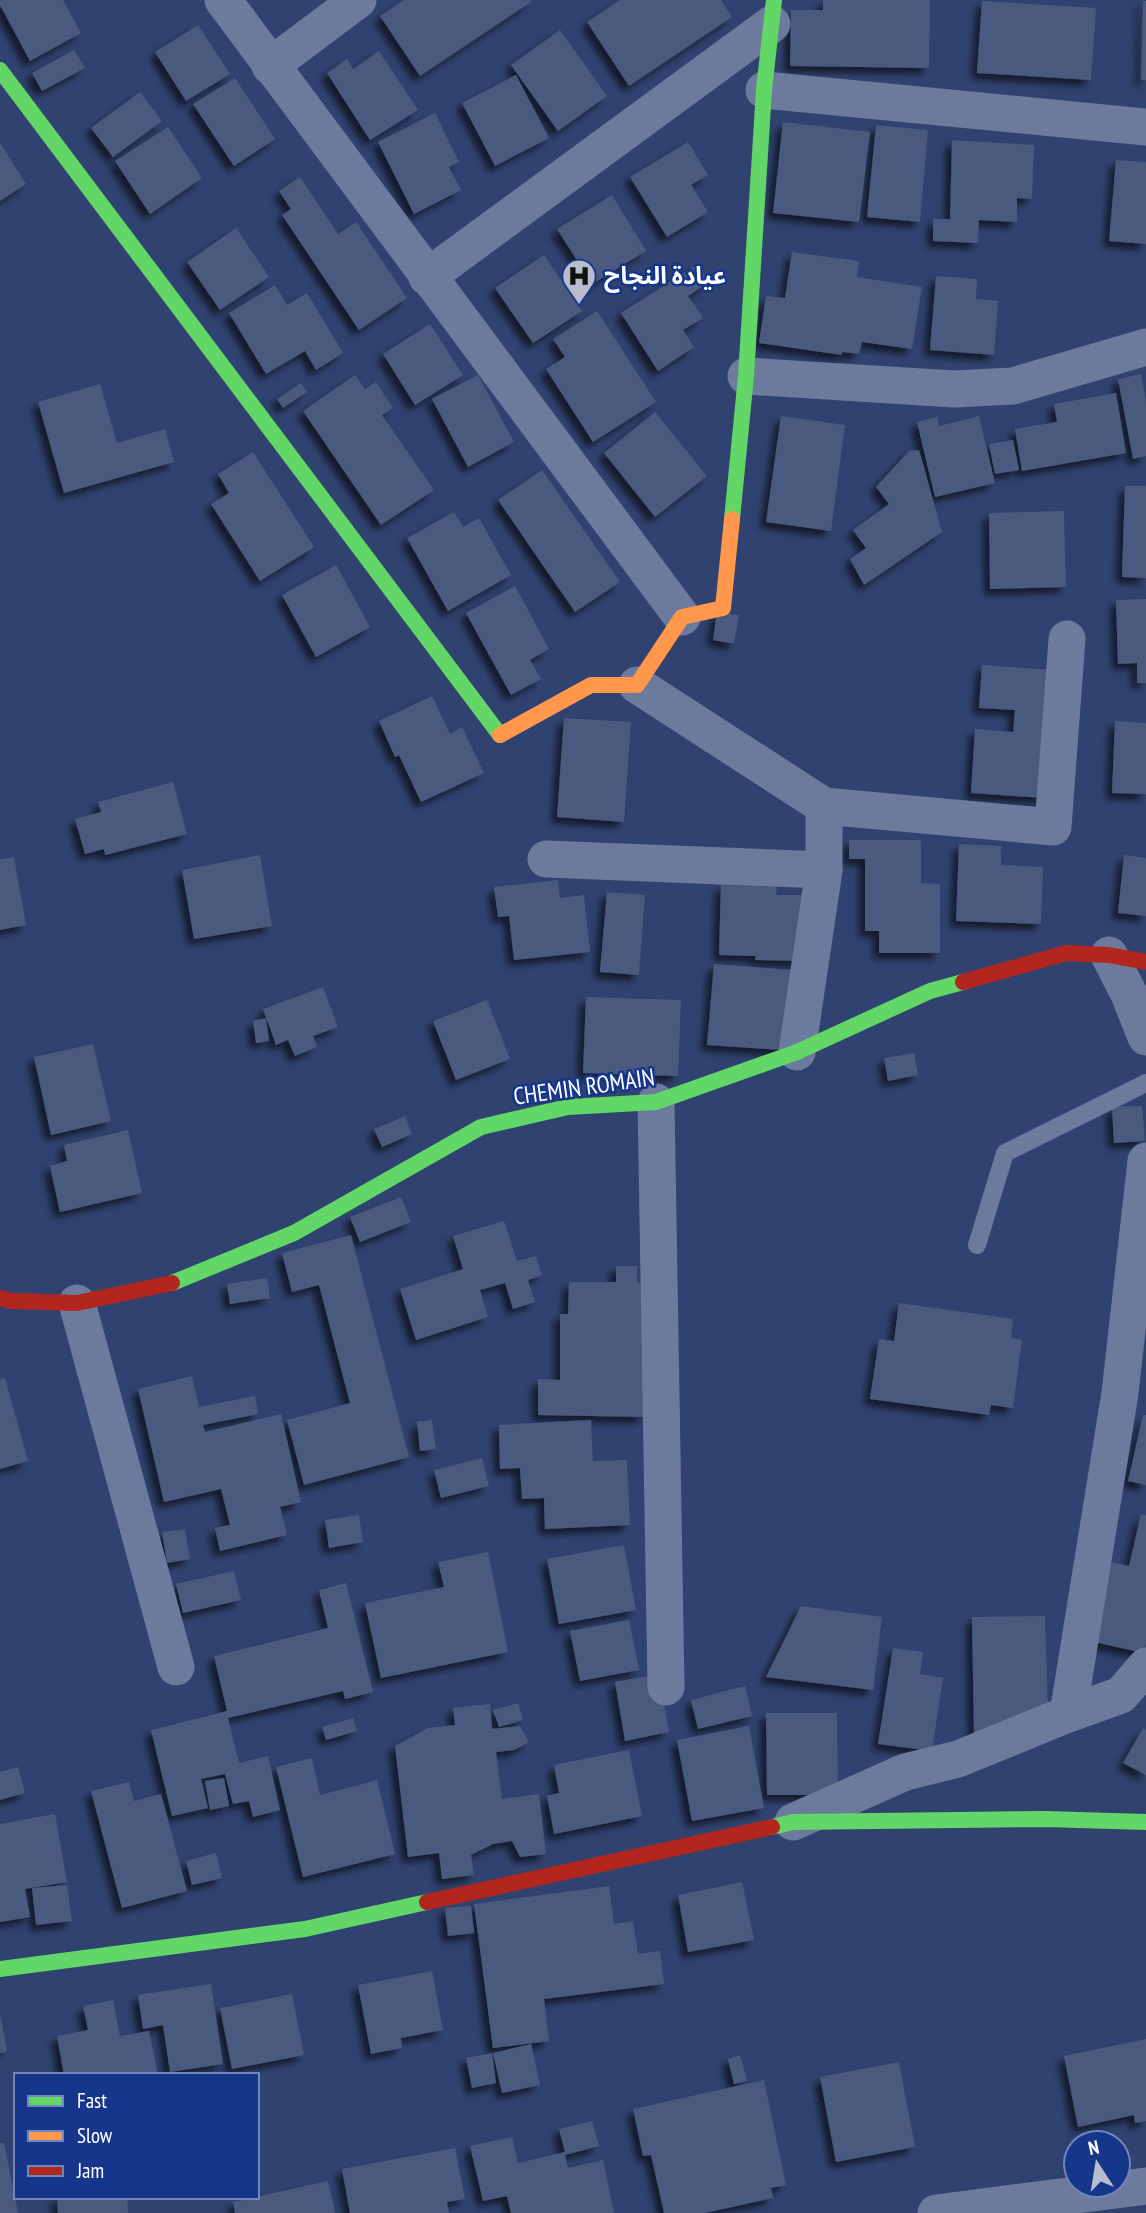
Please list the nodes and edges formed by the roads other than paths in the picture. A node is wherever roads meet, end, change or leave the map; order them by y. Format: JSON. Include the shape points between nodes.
{"nodes":[{"id":1,"x":223,"y":0,"type":"edge"},
{"id":2,"x":358,"y":0,"type":"edge"},
{"id":3,"x":773,"y":12,"type":"edge"},
{"id":4,"x":270,"y":66,"type":"junction"},
{"id":5,"x":0,"y":70,"type":"edge"},
{"id":6,"x":764,"y":90,"type":"junction"},
{"id":7,"x":1146,"y":127,"type":"edge"},
{"id":8,"x":427,"y":277,"type":"junction"},
{"id":9,"x":1146,"y":347,"type":"edge"},
{"id":10,"x":746,"y":376,"type":"junction"},
{"id":11,"x":682,"y":617,"type":"junction"},
{"id":12,"x":1067,"y":639,"type":"dead end"},
{"id":13,"x":637,"y":685,"type":"junction"},
{"id":14,"x":824,"y":806,"type":"junction"},
{"id":15,"x":546,"y":859,"type":"dead end"},
{"id":16,"x":824,"y":870,"type":"junction"},
{"id":17,"x":1109,"y":955,"type":"junction"},
{"id":18,"x":1146,"y":961,"type":"edge"},
{"id":19,"x":1146,"y":1037,"type":"edge"},
{"id":20,"x":797,"y":1052,"type":"junction"},
{"id":21,"x":1146,"y":1083,"type":"edge"},
{"id":22,"x":656,"y":1102,"type":"junction"},
{"id":23,"x":1146,"y":1161,"type":"edge"},
{"id":24,"x":977,"y":1245,"type":"dead end"},
{"id":25,"x":0,"y":1298,"type":"edge"},
{"id":26,"x":77,"y":1303,"type":"junction"},
{"id":27,"x":1133,"y":1396,"type":"edge"},
{"id":28,"x":1146,"y":1666,"type":"edge"},
{"id":29,"x":176,"y":1667,"type":"dead end"},
{"id":30,"x":666,"y":1687,"type":"dead end"},
{"id":31,"x":1068,"y":1714,"type":"junction"},
{"id":32,"x":793,"y":1822,"type":"junction"},
{"id":33,"x":1146,"y":1822,"type":"edge"},
{"id":34,"x":0,"y":1969,"type":"edge"},
{"id":35,"x":1146,"y":2186,"type":"edge"},
{"id":36,"x":936,"y":2213,"type":"edge"}],
"edges":[{"from":1,"to":4,"type":"street"},
{"from":2,"to":4,"type":"street"},
{"from":3,"to":6,"type":"street"},
{"from":3,"to":8,"type":"street"},
{"from":4,"to":8,"type":"street"},
{"from":5,"to":13,"type":"street","via":[[499,735],[591,685]]},
{"from":6,"to":7,"type":"street"},
{"from":6,"to":10,"type":"street"},
{"from":8,"to":11,"type":"street"},
{"from":9,"to":10,"type":"street","via":[[1013,386],[954,389]]},
{"from":10,"to":11,"type":"street","via":[[723,608]]},
{"from":11,"to":13,"type":"street"},
{"from":12,"to":14,"type":"street","via":[[1053,827]]},
{"from":13,"to":14,"type":"street"},
{"from":14,"to":16,"type":"street"},
{"from":15,"to":16,"type":"street"},
{"from":16,"to":20,"type":"street"},
{"from":17,"to":18,"type":"street","name":"CHEMIN ROMAIN"},
{"from":17,"to":19,"type":"street"},
{"from":17,"to":20,"type":"street","name":"CHEMIN ROMAIN","via":[[1066,953],[930,991]]},
{"from":20,"to":22,"type":"street","name":"CHEMIN ROMAIN"},
{"from":21,"to":24,"type":"lane","via":[[1005,1153]]},
{"from":22,"to":26,"type":"street","name":"CHEMIN ROMAIN","via":[[568,1107],[481,1126],[294,1233],[167,1284]]},
{"from":22,"to":30,"type":"street"},
{"from":23,"to":27,"type":"street"},
{"from":25,"to":26,"type":"street","name":"CHEMIN ROMAIN"},
{"from":26,"to":29,"type":"street"},
{"from":27,"to":31,"type":"street"},
{"from":28,"to":31,"type":"street","via":[[1121,1695]]},
{"from":31,"to":32,"type":"street","via":[[958,1759],[905,1772]]},
{"from":32,"to":33,"type":"street"},
{"from":32,"to":34,"type":"street","via":[[305,1930]]},
{"from":35,"to":36,"type":"street"}]}
